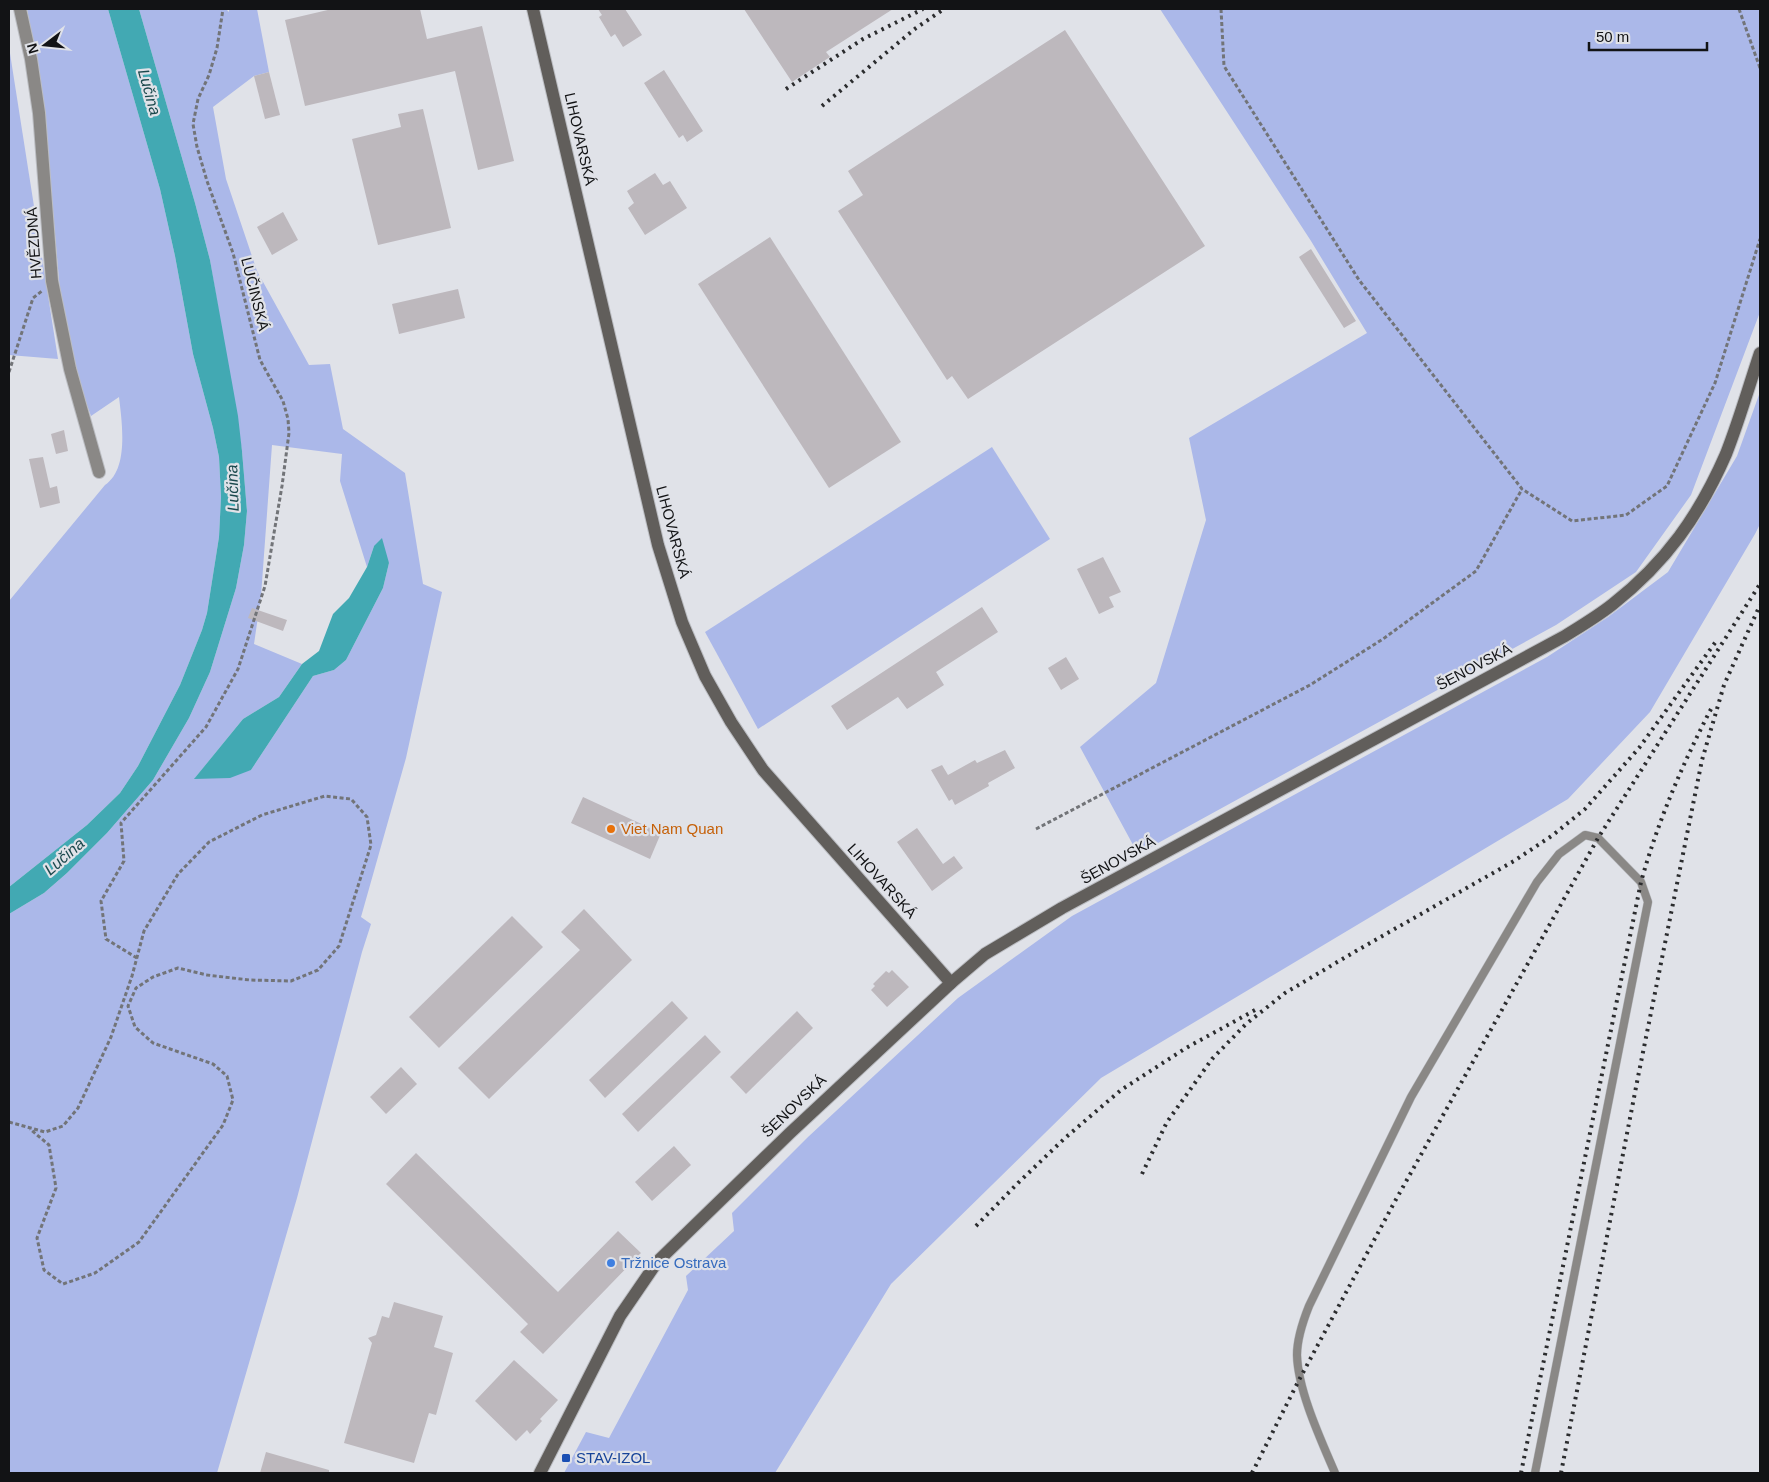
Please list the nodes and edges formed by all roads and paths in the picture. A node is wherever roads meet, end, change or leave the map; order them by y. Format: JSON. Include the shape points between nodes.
{"nodes":[{"id":1,"x":20,"y":9,"type":"edge"},
{"id":2,"x":223,"y":9,"type":"edge"},
{"id":3,"x":533,"y":9,"type":"edge"},
{"id":4,"x":1221,"y":9,"type":"edge"},
{"id":5,"x":1739,"y":9,"type":"edge"},
{"id":6,"x":1760,"y":68,"type":"edge"},
{"id":7,"x":1760,"y":239,"type":"edge"},
{"id":8,"x":52,"y":281,"type":"junction"},
{"id":9,"x":1760,"y":353,"type":"edge"},
{"id":10,"x":9,"y":372,"type":"edge"},
{"id":11,"x":99,"y":472,"type":"dead end"},
{"id":12,"x":1522,"y":489,"type":"junction"},
{"id":13,"x":1036,"y":829,"type":"dead end"},
{"id":14,"x":137,"y":958,"type":"junction"},
{"id":15,"x":951,"y":983,"type":"junction"},
{"id":16,"x":9,"y":1122,"type":"edge"},
{"id":17,"x":30,"y":1129,"type":"junction"},
{"id":18,"x":540,"y":1473,"type":"edge"},
{"id":19,"x":1335,"y":1473,"type":"edge"},
{"id":20,"x":1535,"y":1473,"type":"edge"}],
"edges":[{"from":1,"to":8,"type":"street","name":"HVĚZDNÁ","via":[[39,112]]},
{"from":2,"to":14,"type":"path","name":"LUČINSKÁ","via":[[217,48],[198,99],[193,124],[207,181],[234,253],[260,360],[283,402],[289,432],[265,586],[238,669],[206,727],[121,823],[124,861],[101,901],[106,940]]},
{"from":3,"to":15,"type":"street","name":"LIHOVARSKÁ","via":[[658,544],[673,596],[705,676],[763,770]]},
{"from":4,"to":12,"type":"path","via":[[1224,66],[1229,74],[1359,280]]},
{"from":5,"to":6,"type":"path"},
{"from":7,"to":12,"type":"path","via":[[1715,383],[1667,486],[1626,515],[1572,521]]},
{"from":8,"to":10,"type":"path","via":[[34,298]]},
{"from":8,"to":11,"type":"street","name":"HVĚZDNÁ","via":[[70,369]]},
{"from":9,"to":15,"type":"street","name":"ŠENOVSKÁ","via":[[1726,452],[1702,502],[1662,559],[1611,606],[1538,651],[1028,927],[985,954]]},
{"from":12,"to":13,"type":"path","via":[[1476,571],[1383,639],[1310,685]]},
{"from":14,"to":17,"type":"path","via":[[111,1037],[78,1108],[63,1126],[45,1132]]},
{"from":14,"to":17,"type":"path","via":[[144,931],[178,874],[209,842],[262,815],[324,796],[351,798],[367,817],[371,845],[339,946],[318,970],[291,981],[250,980],[178,968],[153,976],[136,988],[128,1006],[135,1027],[152,1042],[213,1064],[228,1076],[233,1100],[223,1125],[139,1242],[96,1273],[64,1284],[44,1270],[37,1238],[56,1188],[49,1144]]},
{"from":15,"to":18,"type":"street","name":"ŠENOVSKÁ","via":[[657,1262],[620,1316]]},
{"from":16,"to":17,"type":"path"},
{"from":19,"to":20,"type":"lane","via":[[1299,1380],[1297,1353],[1308,1306],[1411,1097],[1537,882],[1559,854],[1585,835],[1598,838],[1641,882],[1648,902]]}]}
